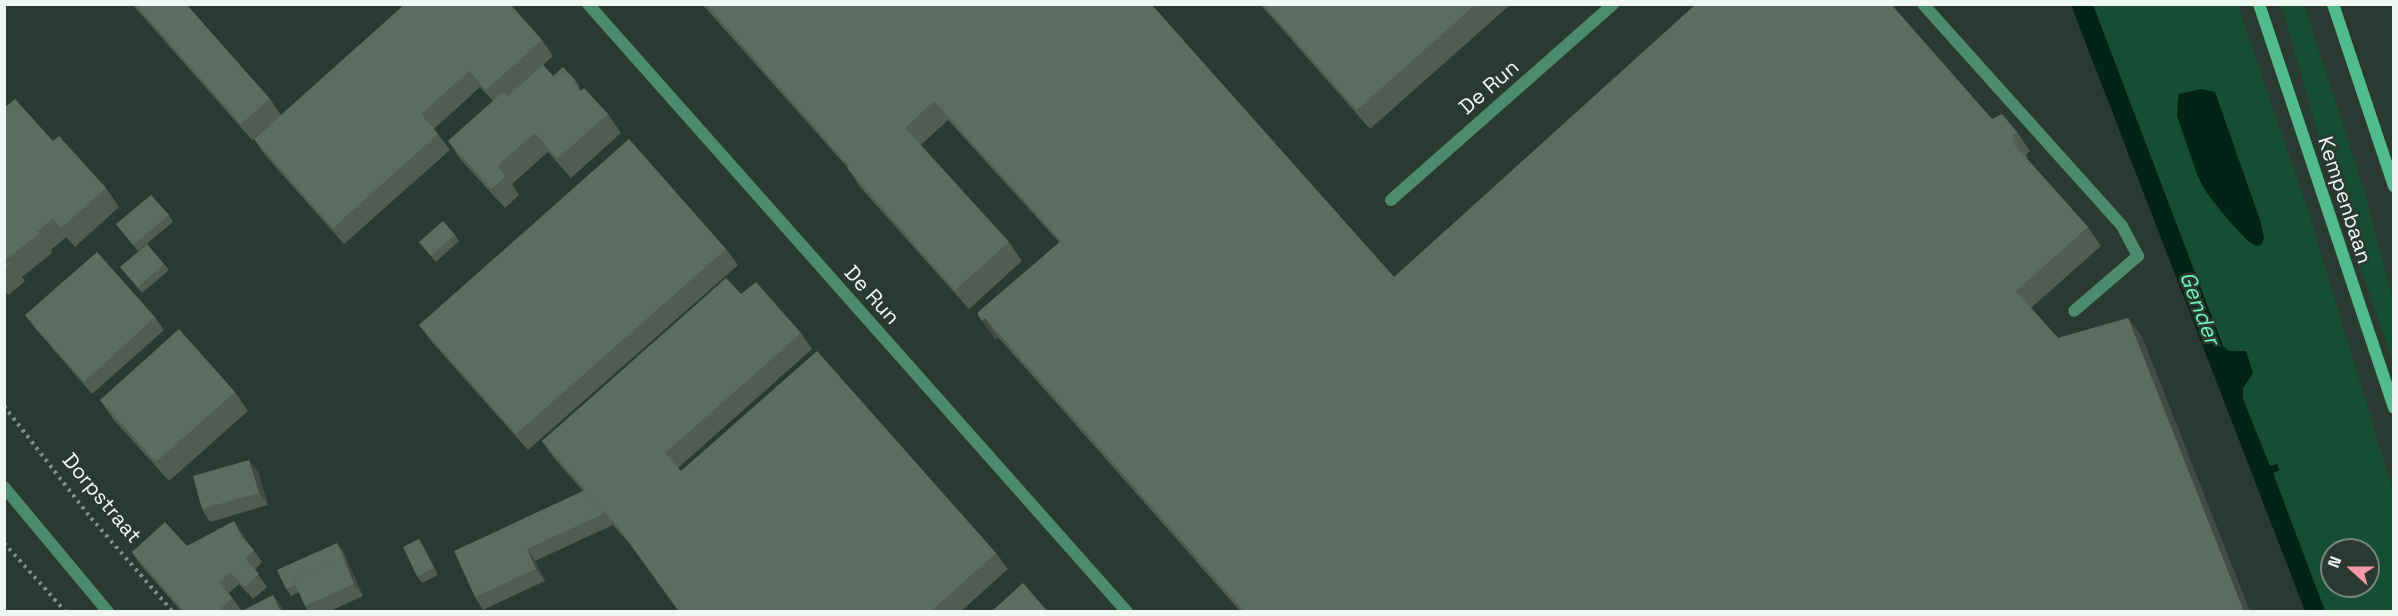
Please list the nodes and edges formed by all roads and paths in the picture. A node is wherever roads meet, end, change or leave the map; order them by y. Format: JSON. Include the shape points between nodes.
{"nodes":[{"id":1,"x":588,"y":4,"type":"edge"},
{"id":2,"x":1613,"y":4,"type":"edge"},
{"id":3,"x":1923,"y":4,"type":"edge"},
{"id":4,"x":2259,"y":4,"type":"edge"},
{"id":5,"x":2333,"y":4,"type":"edge"},
{"id":6,"x":2394,"y":186,"type":"edge"},
{"id":7,"x":1391,"y":200,"type":"dead end"},
{"id":8,"x":2074,"y":310,"type":"dead end"},
{"id":9,"x":4,"y":406,"type":"edge"},
{"id":10,"x":2394,"y":408,"type":"edge"},
{"id":11,"x":4,"y":487,"type":"edge"},
{"id":12,"x":4,"y":543,"type":"edge"},
{"id":13,"x":66,"y":612,"type":"edge"},
{"id":14,"x":108,"y":612,"type":"edge"},
{"id":15,"x":173,"y":612,"type":"edge"},
{"id":16,"x":1126,"y":612,"type":"edge"}],
"edges":[{"from":1,"to":16,"type":"street","name":"De Run"},
{"from":2,"to":7,"type":"street","name":"De Run"},
{"from":3,"to":8,"type":"street","via":[[2122,226],[2138,256]]},
{"from":4,"to":10,"type":"main road","name":"Kempenbaan"},
{"from":5,"to":6,"type":"main road"},
{"from":9,"to":15,"type":"path","name":"Dorpstraat","via":[[91,518]]},
{"from":11,"to":14,"type":"street"},
{"from":12,"to":13,"type":"path"}]}
